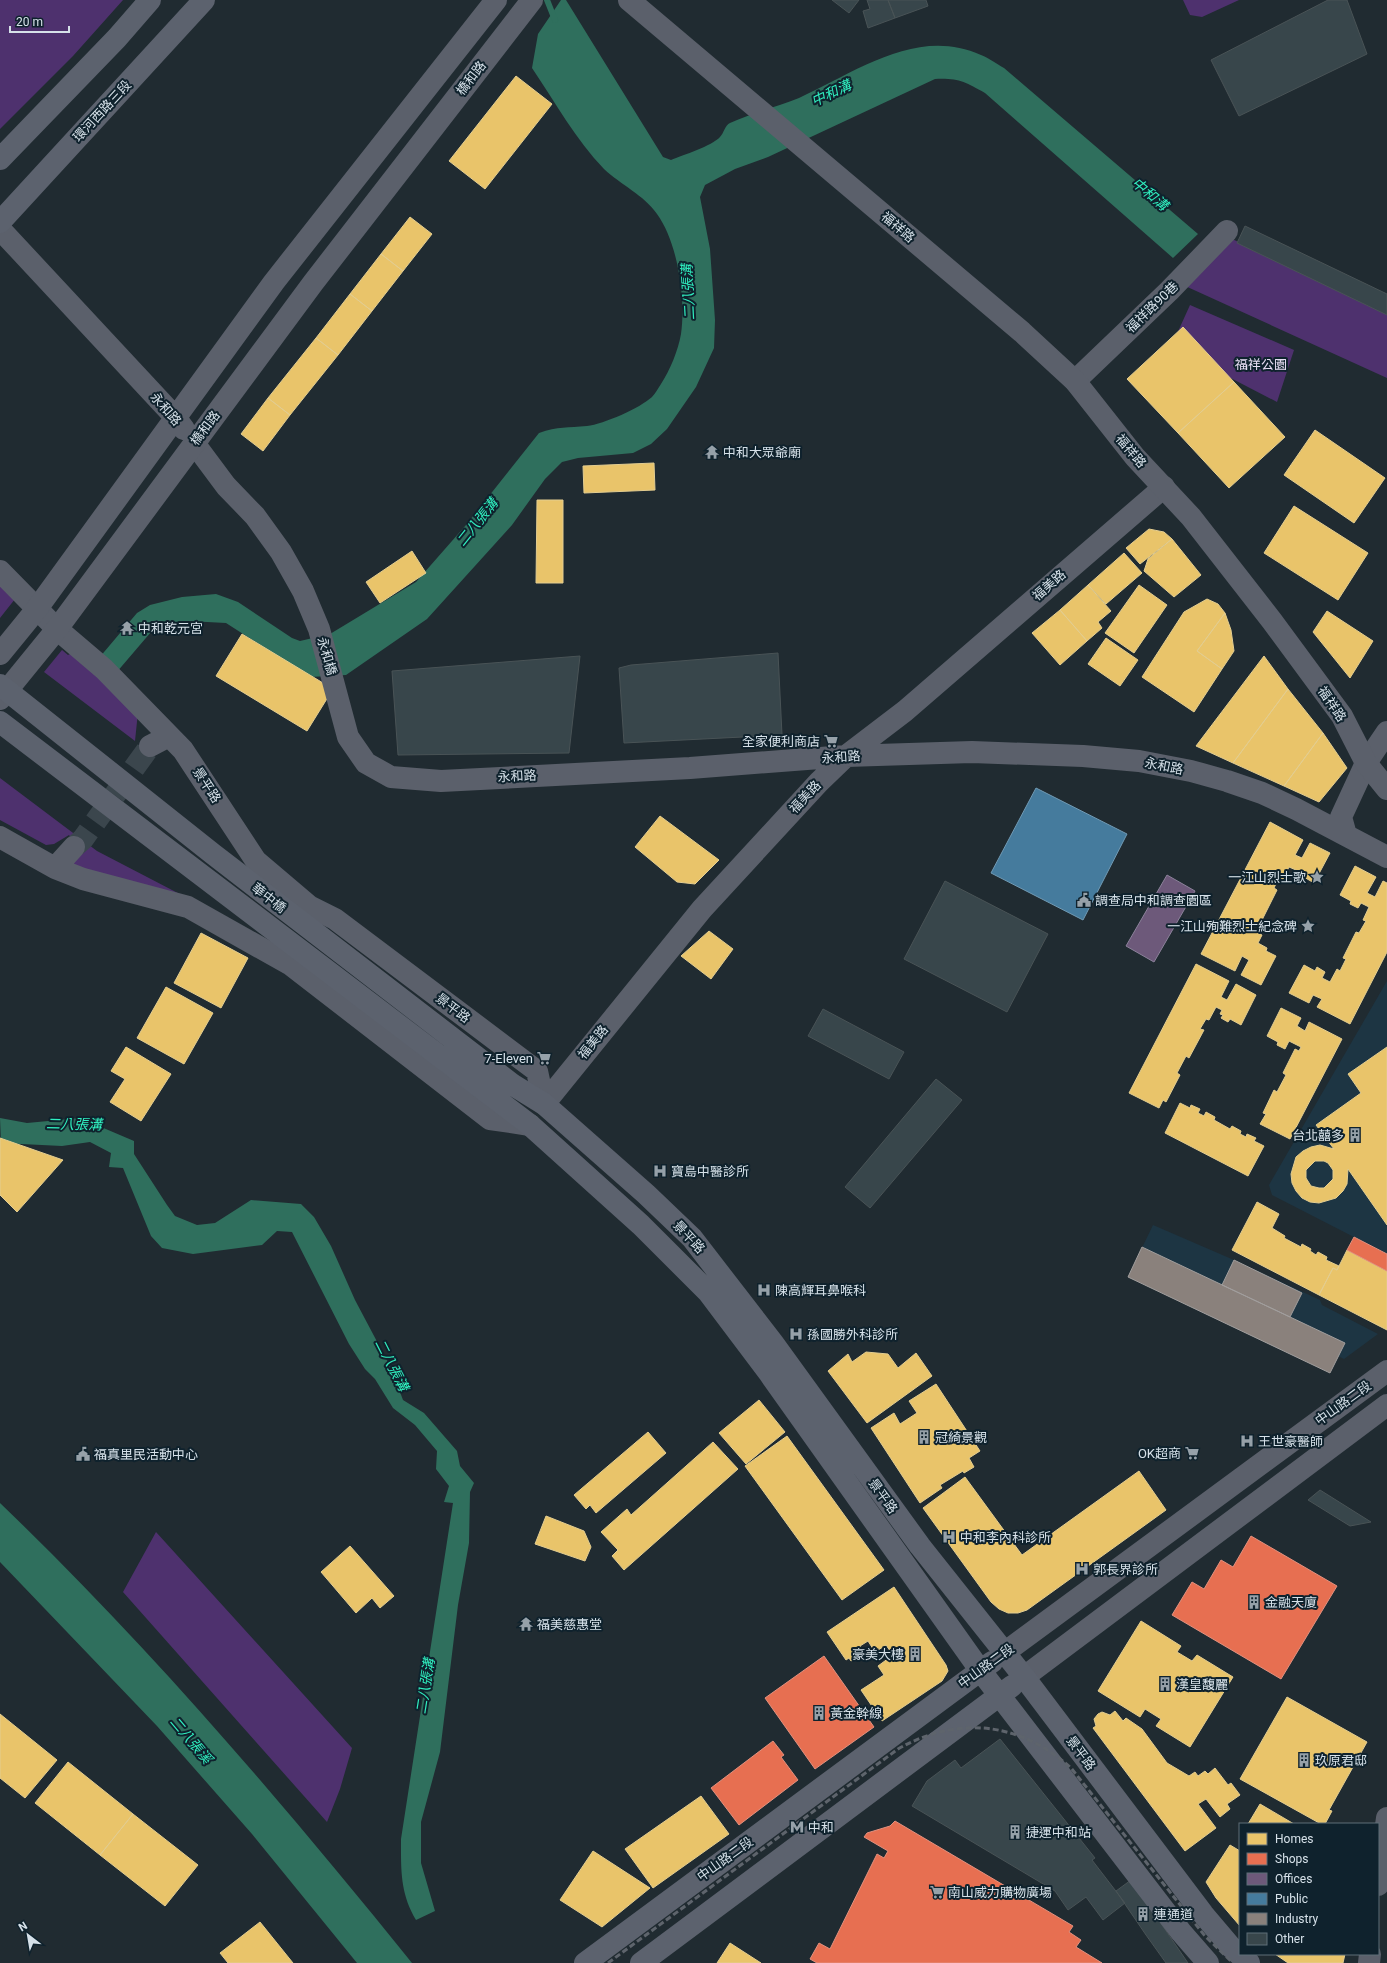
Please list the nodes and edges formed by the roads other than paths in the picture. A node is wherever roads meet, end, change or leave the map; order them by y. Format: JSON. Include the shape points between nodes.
{"nodes":[{"id":1,"x":150,"y":0,"type":"edge"},
{"id":2,"x":204,"y":0,"type":"edge"},
{"id":3,"x":496,"y":0,"type":"edge"},
{"id":4,"x":532,"y":0,"type":"edge"},
{"id":5,"x":629,"y":0,"type":"edge"},
{"id":6,"x":388,"y":138,"type":"junction"},
{"id":7,"x":411,"y":156,"type":"junction"},
{"id":8,"x":0,"y":159,"type":"edge"},
{"id":9,"x":0,"y":222,"type":"edge"},
{"id":10,"x":0,"y":229,"type":"edge"},
{"id":11,"x":1227,"y":231,"type":"dead end"},
{"id":12,"x":1075,"y":381,"type":"junction"},
{"id":13,"x":175,"y":417,"type":"junction"},
{"id":14,"x":194,"y":443,"type":"junction"},
{"id":15,"x":1164,"y":487,"type":"junction"},
{"id":16,"x":0,"y":571,"type":"edge"},
{"id":17,"x":36,"y":610,"type":"junction"},
{"id":18,"x":57,"y":629,"type":"junction"},
{"id":19,"x":319,"y":629,"type":"joint"},
{"id":20,"x":0,"y":654,"type":"edge"},
{"id":21,"x":335,"y":683,"type":"joint"},
{"id":22,"x":0,"y":685,"type":"edge"},
{"id":23,"x":0,"y":699,"type":"edge"},
{"id":24,"x":0,"y":722,"type":"edge"},
{"id":25,"x":1387,"y":732,"type":"edge"},
{"id":26,"x":168,"y":736,"type":"junction"},
{"id":27,"x":150,"y":746,"type":"tunnel mouth"},
{"id":28,"x":846,"y":756,"type":"junction"},
{"id":29,"x":1366,"y":763,"type":"junction"},
{"id":30,"x":1387,"y":789,"type":"edge"},
{"id":31,"x":1346,"y":835,"type":"junction"},
{"id":32,"x":0,"y":837,"type":"edge"},
{"id":33,"x":74,"y":847,"type":"tunnel mouth"},
{"id":34,"x":1387,"y":857,"type":"edge"},
{"id":35,"x":55,"y":868,"type":"junction"},
{"id":36,"x":507,"y":1094,"type":"junction"},
{"id":37,"x":544,"y":1104,"type":"junction"},
{"id":38,"x":530,"y":1125,"type":"junction"},
{"id":39,"x":1387,"y":1371,"type":"edge"},
{"id":40,"x":1387,"y":1405,"type":"edge"},
{"id":41,"x":1004,"y":1653,"type":"junction"},
{"id":42,"x":980,"y":1670,"type":"junction"},
{"id":43,"x":1024,"y":1677,"type":"junction"},
{"id":44,"x":1000,"y":1696,"type":"junction"},
{"id":45,"x":1387,"y":1818,"type":"edge"},
{"id":46,"x":1379,"y":1878,"type":"edge"},
{"id":47,"x":1239,"y":1954,"type":"edge"},
{"id":48,"x":1240,"y":1955,"type":"edge"},
{"id":49,"x":585,"y":1963,"type":"edge"},
{"id":50,"x":641,"y":1963,"type":"edge"},
{"id":51,"x":1208,"y":1963,"type":"edge"},
{"id":52,"x":1249,"y":1963,"type":"edge"}],
"edges":[{"from":1,"to":8,"type":"main road","via":[[117,38]]},
{"from":2,"to":9,"type":"main road","name":"環河西路三段"},
{"from":3,"to":6,"type":"street"},
{"from":4,"to":7,"type":"street","name":"橋和路"},
{"from":5,"to":12,"type":"street","name":"福祥路","via":[[1022,332]]},
{"from":6,"to":7,"type":"street"},
{"from":6,"to":13,"type":"street","via":[[274,282]]},
{"from":7,"to":14,"type":"street","name":"橋和路"},
{"from":10,"to":13,"type":"street","name":"永和路"},
{"from":11,"to":12,"type":"street","name":"福祥路90巷"},
{"from":12,"to":15,"type":"street","name":"福祥路","via":[[1135,457]]},
{"from":13,"to":14,"type":"street","name":"永和路"},
{"from":13,"to":17,"type":"street"},
{"from":14,"to":18,"type":"street","name":"橋和路"},
{"from":14,"to":19,"type":"street","name":"永和路","via":[[226,486],[255,516],[281,552],[303,591]]},
{"from":15,"to":28,"type":"street","name":"福美路","via":[[905,711]]},
{"from":15,"to":29,"type":"street","name":"福祥路","via":[[1191,517],[1277,627],[1342,716]]},
{"from":16,"to":17,"type":"street","name":"景平路"},
{"from":17,"to":18,"type":"street","name":"景平路"},
{"from":17,"to":20,"type":"street"},
{"from":18,"to":23,"type":"street","name":"橋和路"},
{"from":18,"to":26,"type":"street","name":"景平路","via":[[104,669]]},
{"from":19,"to":21,"type":"street","name":"永和橋"},
{"from":21,"to":28,"type":"street","name":"永和路","via":[[348,737],[366,763],[391,777],[441,781],[690,768]]},
{"from":22,"to":36,"type":"main road","name":"華中橋","via":[[213,854]]},
{"from":24,"to":36,"type":"main road","name":"華中橋"},
{"from":25,"to":29,"type":"street"},
{"from":26,"to":27,"type":"street"},
{"from":26,"to":37,"type":"street","name":"景平路","via":[[183,750],[256,861],[309,906],[335,919],[537,1071]]},
{"from":28,"to":31,"type":"street","name":"永和路","via":[[1012,752],[1138,761],[1203,774],[1262,793]]},
{"from":28,"to":37,"type":"street","name":"福美路","via":[[702,909]]},
{"from":29,"to":30,"type":"street","name":"福祥路"},
{"from":29,"to":31,"type":"street","via":[[1341,817]]},
{"from":31,"to":34,"type":"street","name":"永和路"},
{"from":32,"to":35,"type":"street"},
{"from":33,"to":35,"type":"street"},
{"from":35,"to":38,"type":"street","via":[[83,879],[188,907],[291,965],[490,1119]]},
{"from":36,"to":37,"type":"main road","name":"華中橋"},
{"from":36,"to":38,"type":"main road","name":"景平路"},
{"from":37,"to":41,"type":"main road","name":"景平路","via":[[692,1238],[773,1343],[920,1546]]},
{"from":38,"to":42,"type":"main road","name":"景平路","via":[[641,1225],[708,1292],[769,1373]]},
{"from":39,"to":41,"type":"street","name":"中山路二段"},
{"from":40,"to":43,"type":"street"},
{"from":41,"to":42,"type":"main road","name":"中山路二段"},
{"from":41,"to":43,"type":"main road","name":"景平路"},
{"from":42,"to":44,"type":"main road","name":"景平路"},
{"from":42,"to":49,"type":"main road","name":"中山路二段"},
{"from":43,"to":44,"type":"main road"},
{"from":43,"to":47,"type":"main road","name":"景平路","via":[[1203,1914]]},
{"from":44,"to":50,"type":"main road"},
{"from":44,"to":51,"type":"main road","name":"景平路","via":[[1181,1932]]},
{"from":45,"to":46,"type":"street"},
{"from":48,"to":52,"type":"main road","name":"景平路"}]}
